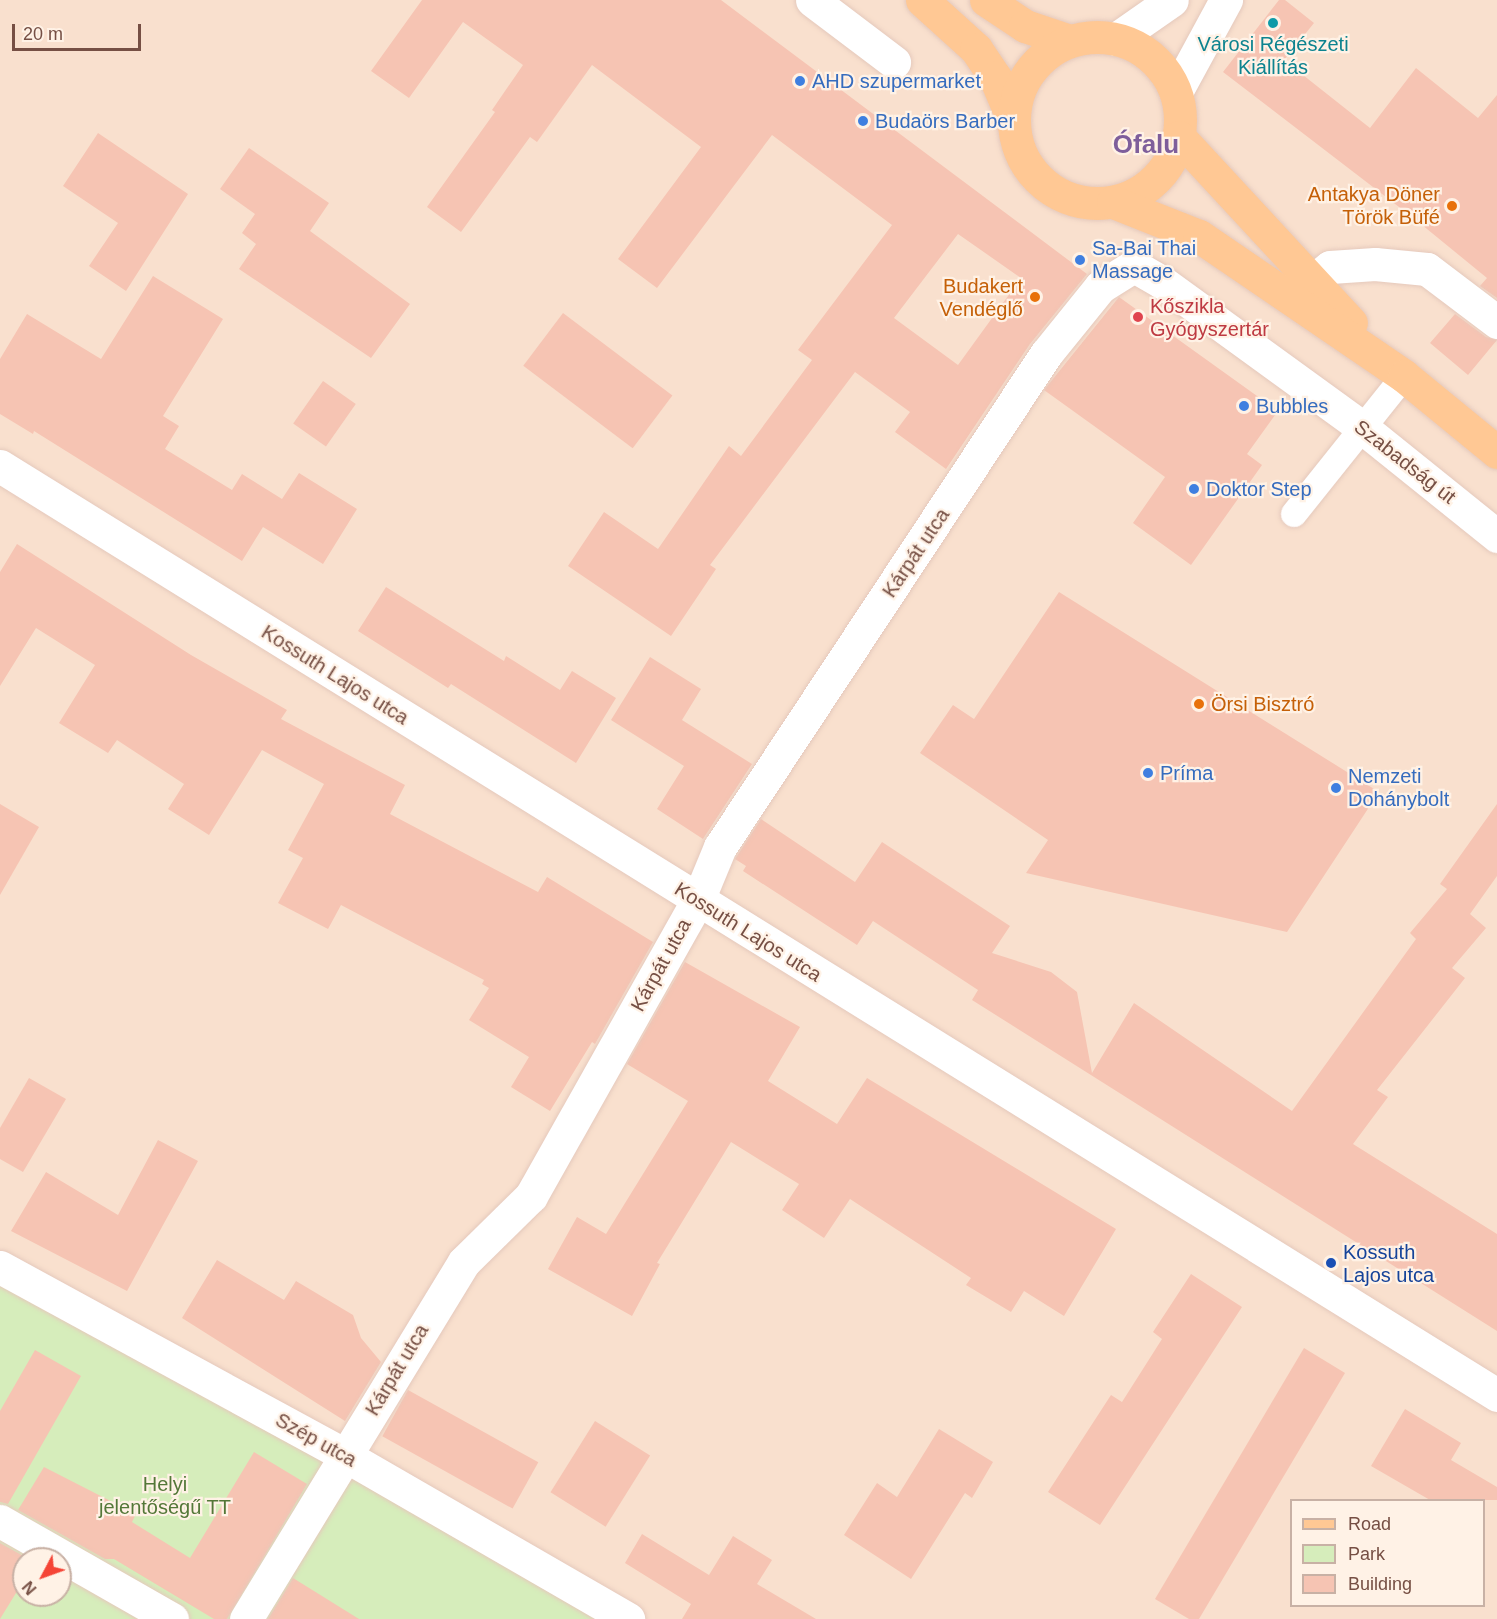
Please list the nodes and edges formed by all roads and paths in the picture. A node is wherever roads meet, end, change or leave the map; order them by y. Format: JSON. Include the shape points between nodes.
{"nodes":[{"id":1,"x":812,"y":0,"type":"edge"},
{"id":2,"x":922,"y":0,"type":"edge"},
{"id":3,"x":986,"y":0,"type":"edge"},
{"id":4,"x":1172,"y":0,"type":"edge"},
{"id":5,"x":1226,"y":0,"type":"edge"},
{"id":6,"x":1116,"y":39,"type":"junction"},
{"id":7,"x":1070,"y":41,"type":"junction"},
{"id":8,"x":894,"y":62,"type":"dead end"},
{"id":9,"x":1176,"y":92,"type":"junction"},
{"id":10,"x":1014,"y":122,"type":"junction"},
{"id":11,"x":1179,"y":137,"type":"junction"},
{"id":12,"x":1113,"y":202,"type":"junction"},
{"id":13,"x":1134,"y":266,"type":"joint"},
{"id":14,"x":1312,"y":282,"type":"junction"},
{"id":15,"x":1497,"y":322,"type":"edge"},
{"id":16,"x":1404,"y":376,"type":"junction"},
{"id":17,"x":1364,"y":429,"type":"junction"},
{"id":18,"x":1497,"y":452,"type":"edge"},
{"id":19,"x":0,"y":466,"type":"edge"},
{"id":20,"x":1294,"y":514,"type":"dead end"},
{"id":21,"x":1497,"y":536,"type":"edge"},
{"id":22,"x":698,"y":900,"type":"junction"},
{"id":23,"x":0,"y":1267,"type":"edge"},
{"id":24,"x":1497,"y":1395,"type":"edge"},
{"id":25,"x":346,"y":1456,"type":"junction"},
{"id":26,"x":0,"y":1521,"type":"edge"},
{"id":27,"x":172,"y":1619,"type":"edge"},
{"id":28,"x":246,"y":1619,"type":"edge"},
{"id":29,"x":628,"y":1619,"type":"edge"}],
"edges":[{"from":1,"to":8,"type":"street"},
{"from":2,"to":10,"type":"main road","via":[[976,49],[994,77]]},
{"from":3,"to":7,"type":"main road","via":[[1025,26]]},
{"from":4,"to":6,"type":"street"},
{"from":5,"to":9,"type":"street"},
{"from":6,"to":7,"type":"main road"},
{"from":6,"to":9,"type":"main road","via":[[1152,58]]},
{"from":7,"to":10,"type":"main road","via":[[1035,64],[1019,92]]},
{"from":9,"to":11,"type":"main road"},
{"from":10,"to":12,"type":"main road","via":[[1023,157],[1046,185],[1077,201]]},
{"from":11,"to":12,"type":"main road","via":[[1174,153],[1155,179],[1143,189]]},
{"from":11,"to":14,"type":"main road"},
{"from":12,"to":16,"type":"main road","via":[[1199,236]]},
{"from":13,"to":17,"type":"street","name":"Szabadság út"},
{"from":13,"to":22,"type":"street","name":"Kárpát utca","via":[[1088,297],[1046,354],[720,847]]},
{"from":14,"to":15,"type":"street","via":[[1330,267],[1375,264],[1427,269]]},
{"from":14,"to":16,"type":"main road"},
{"from":16,"to":17,"type":"lane"},
{"from":16,"to":18,"type":"main road"},
{"from":17,"to":20,"type":"lane"},
{"from":17,"to":21,"type":"street","name":"Szabadság út"},
{"from":19,"to":22,"type":"street","name":"Kossuth Lajos utca"},
{"from":22,"to":24,"type":"street","name":"Kossuth Lajos utca"},
{"from":22,"to":25,"type":"street","name":"Kárpát utca","via":[[531,1197],[464,1262]]},
{"from":23,"to":25,"type":"street","name":"Szép utca"},
{"from":25,"to":28,"type":"street","name":"Kárpát utca"},
{"from":25,"to":29,"type":"street","name":"Szép utca"},
{"from":26,"to":27,"type":"street"}]}
